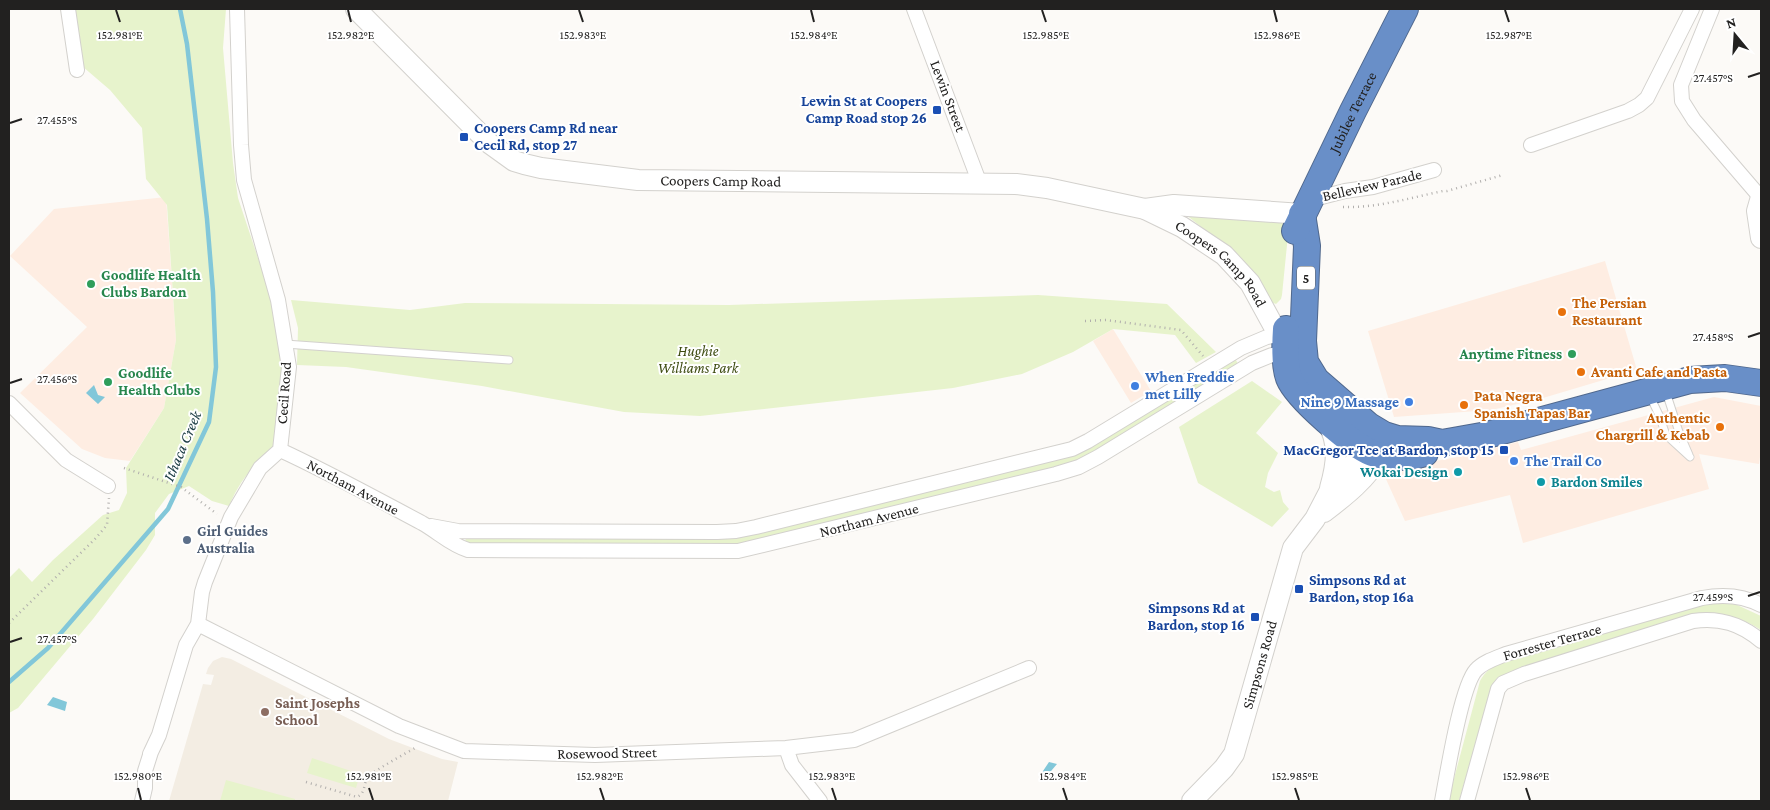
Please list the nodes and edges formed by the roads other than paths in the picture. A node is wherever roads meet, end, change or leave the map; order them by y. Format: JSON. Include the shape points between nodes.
{"nodes":[{"id":1,"x":68,"y":9,"type":"edge"},
{"id":2,"x":238,"y":9,"type":"edge"},
{"id":3,"x":356,"y":9,"type":"edge"},
{"id":4,"x":914,"y":9,"type":"edge"},
{"id":5,"x":1404,"y":9,"type":"edge"},
{"id":6,"x":1692,"y":9,"type":"edge"},
{"id":7,"x":1712,"y":9,"type":"edge"},
{"id":8,"x":77,"y":70,"type":"dead end"},
{"id":9,"x":1532,"y":145,"type":"dead end"},
{"id":10,"x":1434,"y":170,"type":"dead end"},
{"id":11,"x":980,"y":184,"type":"junction"},
{"id":12,"x":1761,"y":197,"type":"edge"},
{"id":13,"x":1305,"y":207,"type":"junction"},
{"id":14,"x":1145,"y":209,"type":"junction"},
{"id":15,"x":1761,"y":238,"type":"edge"},
{"id":16,"x":1290,"y":339,"type":"junction"},
{"id":17,"x":285,"y":344,"type":"junction"},
{"id":18,"x":509,"y":360,"type":"dead end"},
{"id":19,"x":1761,"y":383,"type":"edge"},
{"id":20,"x":1656,"y":389,"type":"junction"},
{"id":21,"x":9,"y":403,"type":"edge"},
{"id":22,"x":1323,"y":417,"type":"junction"},
{"id":23,"x":1678,"y":432,"type":"junction"},
{"id":24,"x":1666,"y":435,"type":"junction"},
{"id":25,"x":1381,"y":445,"type":"junction"},
{"id":26,"x":280,"y":450,"type":"junction"},
{"id":27,"x":108,"y":486,"type":"road end"},
{"id":28,"x":1329,"y":492,"type":"junction"},
{"id":29,"x":1315,"y":519,"type":"junction"},
{"id":30,"x":426,"y":525,"type":"junction"},
{"id":31,"x":1761,"y":605,"type":"edge"},
{"id":32,"x":198,"y":624,"type":"junction"},
{"id":33,"x":1761,"y":641,"type":"edge"},
{"id":34,"x":1029,"y":668,"type":"dead end"},
{"id":35,"x":786,"y":748,"type":"junction"},
{"id":36,"x":152,"y":752,"type":"junction"},
{"id":37,"x":136,"y":801,"type":"edge"},
{"id":38,"x":142,"y":801,"type":"edge"},
{"id":39,"x":820,"y":801,"type":"edge"},
{"id":40,"x":1192,"y":801,"type":"edge"},
{"id":41,"x":1442,"y":801,"type":"edge"},
{"id":42,"x":1467,"y":801,"type":"edge"}],
"edges":[{"from":1,"to":8,"type":"street"},
{"from":2,"to":17,"type":"street","name":"Cecil Road","via":[[244,180],[278,300]]},
{"from":3,"to":11,"type":"main road","name":"Coopers Camp Road","via":[[489,143],[524,164],[638,180]]},
{"from":4,"to":11,"type":"street","name":"Lewin Street"},
{"from":5,"to":13,"type":"highway","name":"Jubilee Terrace"},
{"from":6,"to":9,"type":"street","via":[[1647,98],[1640,105]]},
{"from":7,"to":12,"type":"street","via":[[1680,90],[1682,100],[1694,120]]},
{"from":10,"to":13,"type":"street","name":"Belleview Parade","via":[[1345,191]]},
{"from":11,"to":14,"type":"main road","name":"Coopers Camp Road","via":[[1031,185]]},
{"from":12,"to":15,"type":"main road","via":[[1757,212]]},
{"from":13,"to":14,"type":"main road","name":"Coopers Camp Road","via":[[1174,205]]},
{"from":13,"to":16,"type":"highway","number":"5","via":[[1307,246]]},
{"from":14,"to":16,"type":"main road","name":"Coopers Camp Road","via":[[1182,227],[1224,255],[1250,283],[1274,325]]},
{"from":16,"to":22,"type":"highway","number":"5","via":[[1288,373],[1292,384]]},
{"from":16,"to":25,"type":"highway","number":"5","via":[[1316,380],[1369,426]]},
{"from":16,"to":30,"type":"street","name":"Northam Avenue","via":[[1267,337],[1247,345],[1072,449],[744,530],[458,531]]},
{"from":16,"to":30,"type":"street","name":"Northam Avenue","via":[[1272,355],[1252,363],[1079,467],[747,549],[728,552],[468,550]]},
{"from":17,"to":18,"type":"lane"},
{"from":17,"to":26,"type":"street","name":"Cecil Road","via":[[289,367]]},
{"from":19,"to":20,"type":"highway","number":"5","via":[[1712,378]]},
{"from":20,"to":23,"type":"lane"},
{"from":20,"to":24,"type":"lane"},
{"from":20,"to":25,"type":"highway","number":"5","via":[[1509,429],[1442,443],[1397,440]]},
{"from":21,"to":27,"type":"street","via":[[66,460]]},
{"from":22,"to":25,"type":"highway","number":"5"},
{"from":22,"to":28,"type":"main road","via":[[1333,434],[1336,450]]},
{"from":23,"to":24,"type":"lane"},
{"from":23,"to":24,"type":"lane","via":[[1690,457]]},
{"from":25,"to":28,"type":"main road","name":"Simpsons Road","via":[[1351,466]]},
{"from":25,"to":29,"type":"main road","name":"Simpsons Road","via":[[1372,467],[1351,490]]},
{"from":26,"to":30,"type":"street","name":"Northam Avenue"},
{"from":26,"to":32,"type":"street","via":[[260,468],[231,517],[202,592]]},
{"from":28,"to":29,"type":"main road","name":"Simpsons Road"},
{"from":29,"to":40,"type":"main road","name":"Simpsons Road","via":[[1295,543],[1287,563],[1234,754]]},
{"from":31,"to":41,"type":"street","name":"Forrester Terrace","via":[[1728,595],[1702,598],[1506,654],[1480,666],[1469,680]]},
{"from":32,"to":35,"type":"street","name":"Rosewood Street","via":[[399,726],[464,751],[595,756]]},
{"from":32,"to":36,"type":"street","via":[[186,644]]},
{"from":33,"to":42,"type":"street","name":"Forrester Terrace","via":[[1738,625],[1724,620],[1693,621],[1503,683],[1496,697]]},
{"from":34,"to":35,"type":"street","name":"Rosewood Street","via":[[854,740]]},
{"from":35,"to":39,"type":"street","via":[[792,765]]},
{"from":36,"to":37,"type":"street","via":[[138,774]]},
{"from":36,"to":38,"type":"street","via":[[145,771]]}]}
